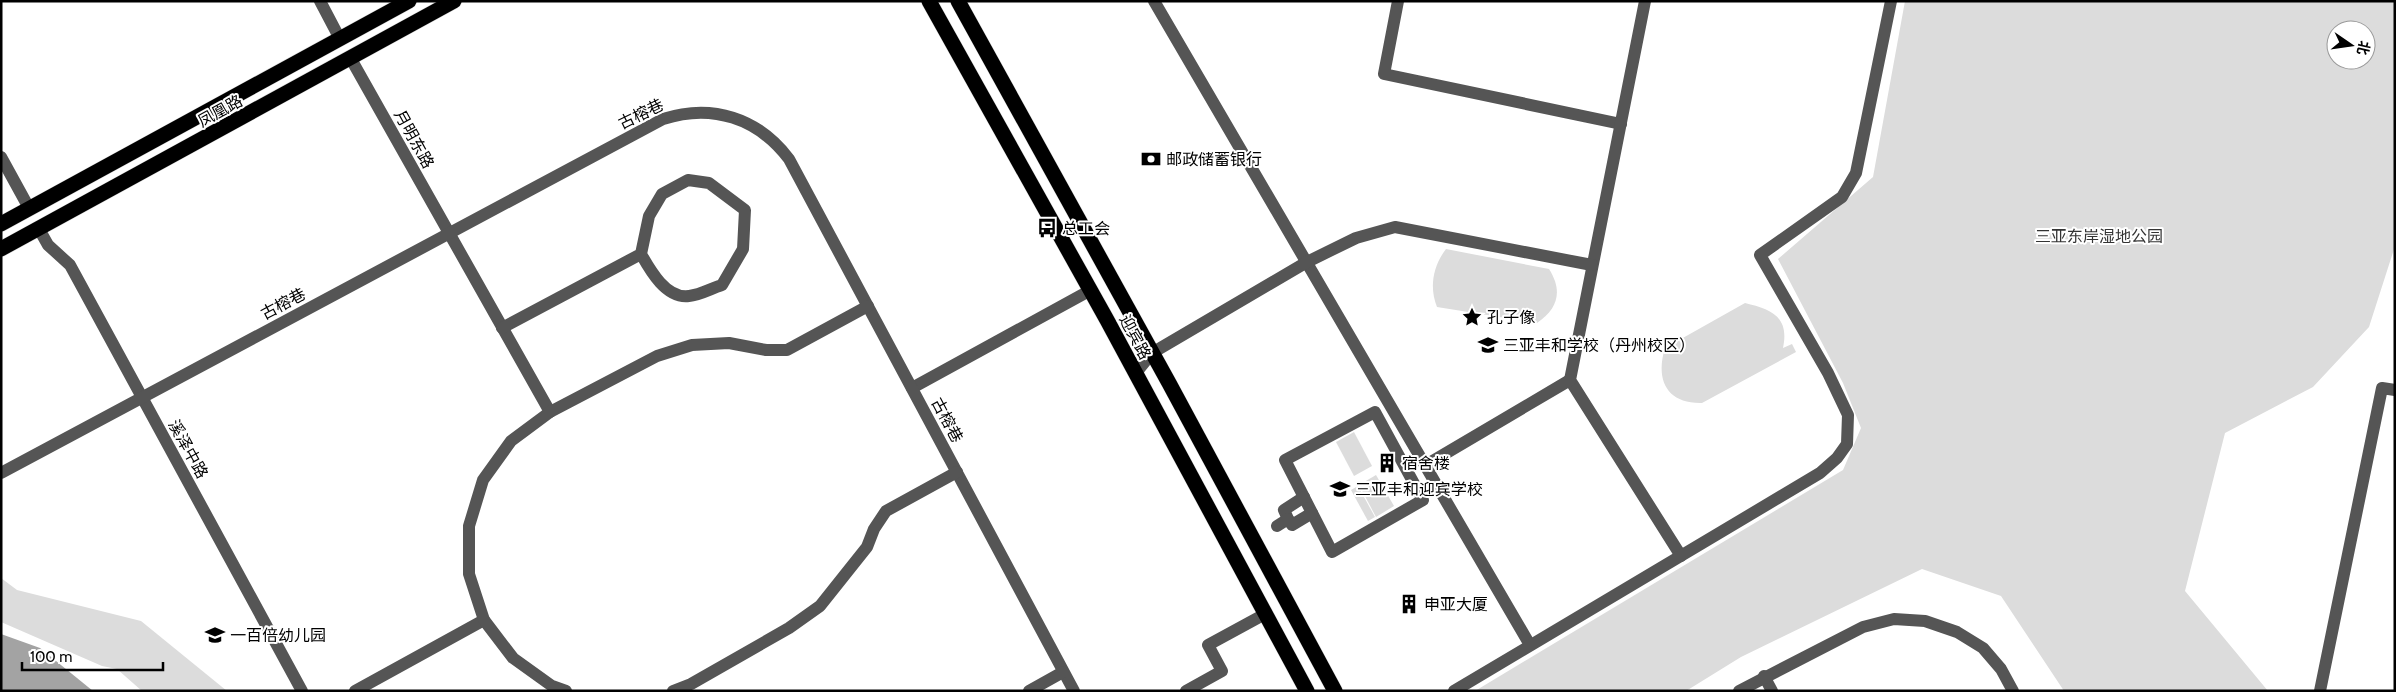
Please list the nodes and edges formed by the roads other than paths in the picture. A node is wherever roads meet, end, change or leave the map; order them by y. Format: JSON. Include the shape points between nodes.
{"nodes":[{"id":1,"x":320,"y":1,"type":"edge"},
{"id":2,"x":409,"y":1,"type":"edge"},
{"id":3,"x":454,"y":1,"type":"edge"},
{"id":4,"x":929,"y":1,"type":"edge"},
{"id":5,"x":958,"y":1,"type":"edge"},
{"id":6,"x":1154,"y":1,"type":"edge"},
{"id":7,"x":1398,"y":1,"type":"edge"},
{"id":8,"x":1645,"y":1,"type":"edge"},
{"id":9,"x":1891,"y":1,"type":"edge"},
{"id":10,"x":340,"y":39,"type":"junction"},
{"id":11,"x":351,"y":59,"type":"junction"},
{"id":12,"x":1621,"y":124,"type":"junction"},
{"id":13,"x":1,"y":157,"type":"edge"},
{"id":14,"x":29,"y":208,"type":"junction"},
{"id":15,"x":1,"y":224,"type":"edge"},
{"id":16,"x":39,"y":229,"type":"junction"},
{"id":17,"x":449,"y":234,"type":"junction"},
{"id":18,"x":1,"y":249,"type":"edge"},
{"id":19,"x":641,"y":254,"type":"junction"},
{"id":20,"x":1307,"y":262,"type":"junction"},
{"id":21,"x":1592,"y":265,"type":"junction"},
{"id":22,"x":1089,"y":291,"type":"junction"},
{"id":23,"x":868,"y":306,"type":"junction"},
{"id":24,"x":1129,"y":312,"type":"junction"},
{"id":25,"x":1106,"y":320,"type":"junction"},
{"id":26,"x":502,"y":328,"type":"junction"},
{"id":27,"x":1152,"y":353,"type":"junction"},
{"id":28,"x":1135,"y":374,"type":"junction"},
{"id":29,"x":1570,"y":380,"type":"junction"},
{"id":30,"x":1169,"y":383,"type":"junction"},
{"id":31,"x":912,"y":388,"type":"junction"},
{"id":32,"x":2395,"y":390,"type":"edge"},
{"id":33,"x":1146,"y":396,"type":"junction"},
{"id":34,"x":142,"y":398,"type":"junction"},
{"id":35,"x":550,"y":412,"type":"junction"},
{"id":36,"x":1426,"y":465,"type":"junction"},
{"id":37,"x":957,"y":472,"type":"junction"},
{"id":38,"x":1,"y":473,"type":"edge"},
{"id":39,"x":1304,"y":498,"type":"junction"},
{"id":40,"x":1312,"y":513,"type":"junction"},
{"id":41,"x":1288,"y":518,"type":"junction"},
{"id":42,"x":1277,"y":526,"type":"dead end"},
{"id":43,"x":1681,"y":556,"type":"junction"},
{"id":44,"x":1265,"y":614,"type":"junction"},
{"id":45,"x":484,"y":620,"type":"junction"},
{"id":46,"x":1530,"y":645,"type":"junction"},
{"id":47,"x":1063,"y":672,"type":"junction"},
{"id":48,"x":1764,"y":676,"type":"junction"},
{"id":49,"x":693,"y":688,"type":"edge"},
{"id":50,"x":302,"y":691,"type":"edge"},
{"id":51,"x":354,"y":691,"type":"edge"},
{"id":52,"x":566,"y":691,"type":"edge"},
{"id":53,"x":673,"y":691,"type":"edge"},
{"id":54,"x":1029,"y":691,"type":"edge"},
{"id":55,"x":1074,"y":691,"type":"edge"},
{"id":56,"x":1186,"y":691,"type":"edge"},
{"id":57,"x":1307,"y":691,"type":"edge"},
{"id":58,"x":1335,"y":691,"type":"edge"},
{"id":59,"x":1454,"y":691,"type":"edge"},
{"id":60,"x":1739,"y":691,"type":"edge"},
{"id":61,"x":1772,"y":691,"type":"edge"},
{"id":62,"x":2013,"y":691,"type":"edge"},
{"id":63,"x":2320,"y":691,"type":"edge"}],
"edges":[{"from":1,"to":10,"type":"street"},
{"from":2,"to":10,"type":"highway","name":"凤凰路"},
{"from":3,"to":11,"type":"highway","name":"凤凰路"},
{"from":4,"to":22,"type":"highway","name":"迎宾路"},
{"from":5,"to":24,"type":"highway","name":"迎宾路"},
{"from":6,"to":20,"type":"street"},
{"from":7,"to":12,"type":"street","via":[[1384,74]]},
{"from":8,"to":12,"type":"street"},
{"from":9,"to":43,"type":"street","via":[[1852,184],[1842,197],[1760,255],[1828,373],[1848,415],[1847,444],[1820,473]]},
{"from":10,"to":14,"type":"highway","name":"凤凰路"},
{"from":11,"to":16,"type":"highway","name":"凤凰路"},
{"from":11,"to":17,"type":"street","name":"月明东路"},
{"from":12,"to":21,"type":"street"},
{"from":13,"to":14,"type":"street"},
{"from":14,"to":15,"type":"highway","name":"凤凰路"},
{"from":16,"to":18,"type":"highway","name":"凤凰路"},
{"from":16,"to":34,"type":"street","name":"溪泽中路","via":[[48,245],[70,265]]},
{"from":17,"to":23,"type":"street","name":"古榕巷","via":[[663,119],[685,113],[718,113],[752,125],[781,149]]},
{"from":17,"to":26,"type":"street","name":"月明东路"},
{"from":17,"to":34,"type":"street","name":"古榕巷"},
{"from":19,"to":19,"type":"street","via":[[649,216],[662,194],[688,180],[709,183],[745,210],[743,250],[722,284],[688,296],[674,293],[654,276]]},
{"from":19,"to":26,"type":"street"},
{"from":20,"to":21,"type":"street","via":[[1356,238],[1395,227]]},
{"from":20,"to":27,"type":"street"},
{"from":20,"to":36,"type":"street"},
{"from":21,"to":29,"type":"street"},
{"from":22,"to":25,"type":"highway","name":"迎宾路"},
{"from":22,"to":31,"type":"street"},
{"from":23,"to":31,"type":"street","name":"古榕巷"},
{"from":23,"to":35,"type":"street","via":[[787,350],[766,350],[729,343],[692,345],[657,356]]},
{"from":24,"to":25,"type":"highway","via":[[1121,323]]},
{"from":24,"to":27,"type":"highway","name":"迎宾路"},
{"from":25,"to":27,"type":"highway"},
{"from":25,"to":28,"type":"highway","name":"迎宾路"},
{"from":26,"to":35,"type":"street","name":"月明东路"},
{"from":27,"to":28,"type":"street"},
{"from":27,"to":30,"type":"highway","name":"迎宾路"},
{"from":28,"to":33,"type":"highway","name":"迎宾路"},
{"from":29,"to":36,"type":"street"},
{"from":29,"to":43,"type":"street"},
{"from":30,"to":33,"type":"highway"},
{"from":30,"to":58,"type":"highway","name":"迎宾路"},
{"from":31,"to":37,"type":"street","name":"古榕巷"},
{"from":32,"to":63,"type":"street","via":[[2382,388]]},
{"from":33,"to":44,"type":"highway","name":"迎宾路"},
{"from":34,"to":38,"type":"street","name":"古榕巷"},
{"from":34,"to":50,"type":"street","name":"溪泽中路"},
{"from":35,"to":45,"type":"street","via":[[511,441],[483,480],[469,526],[469,574]]},
{"from":36,"to":46,"type":"street"},
{"from":37,"to":47,"type":"street","name":"古榕巷"},
{"from":37,"to":49,"type":"street","via":[[886,511],[867,547],[820,606]]},
{"from":39,"to":40,"type":"street"},
{"from":39,"to":40,"type":"street","via":[[1285,460],[1376,411],[1422,500],[1332,552]]},
{"from":39,"to":41,"type":"street","via":[[1284,510]]},
{"from":40,"to":41,"type":"street","via":[[1292,524]]},
{"from":41,"to":42,"type":"street"},
{"from":43,"to":46,"type":"street"},
{"from":44,"to":56,"type":"street","via":[[1208,645],[1222,671]]},
{"from":44,"to":57,"type":"highway","name":"迎宾路"},
{"from":45,"to":51,"type":"street"},
{"from":45,"to":52,"type":"street","via":[[513,658],[552,686]]},
{"from":46,"to":59,"type":"street"},
{"from":47,"to":54,"type":"street"},
{"from":47,"to":55,"type":"street","name":"古榕巷"},
{"from":48,"to":60,"type":"street"},
{"from":48,"to":61,"type":"street"},
{"from":48,"to":62,"type":"street","via":[[1863,627],[1894,619],[1925,621],[1957,632],[1983,648],[2002,669]]},
{"from":49,"to":53,"type":"street"}]}
